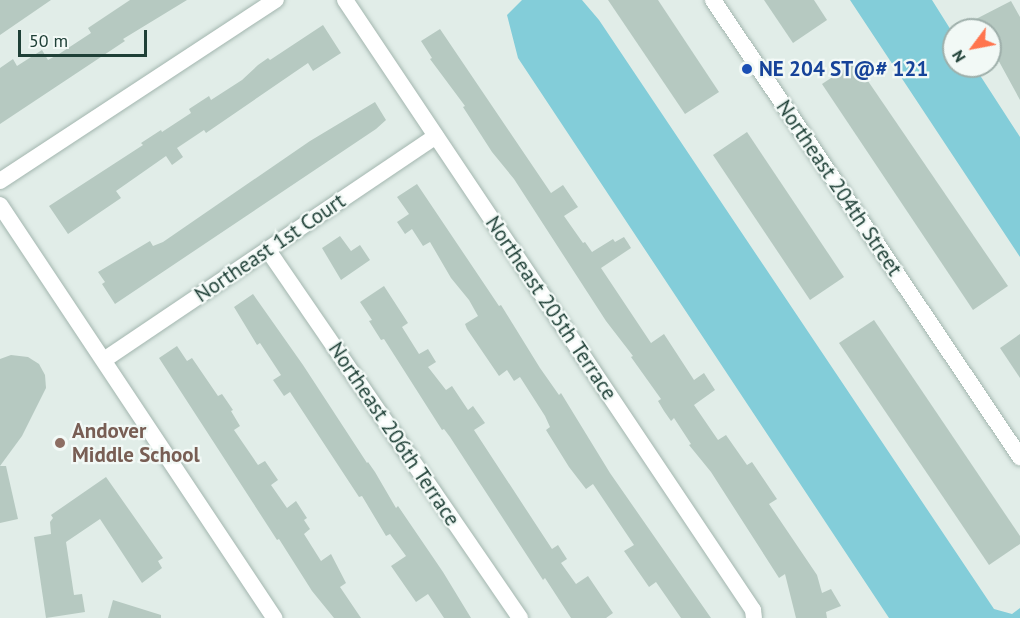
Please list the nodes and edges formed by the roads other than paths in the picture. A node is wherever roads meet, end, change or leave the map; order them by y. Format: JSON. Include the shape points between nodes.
{"nodes":[{"id":1,"x":276,"y":0,"type":"edge"},
{"id":2,"x":345,"y":0,"type":"edge"},
{"id":3,"x":713,"y":0,"type":"edge"},
{"id":4,"x":436,"y":136,"type":"junction"},
{"id":5,"x":0,"y":181,"type":"edge"},
{"id":6,"x":0,"y":204,"type":"edge"},
{"id":7,"x":268,"y":250,"type":"junction"},
{"id":8,"x":104,"y":360,"type":"junction"},
{"id":9,"x":1020,"y":457,"type":"edge"},
{"id":10,"x":274,"y":618,"type":"edge"},
{"id":11,"x":520,"y":618,"type":"edge"},
{"id":12,"x":754,"y":618,"type":"edge"}],
"edges":[{"from":1,"to":5,"type":"street"},
{"from":2,"to":4,"type":"street","name":"Northeast 205th Terrace"},
{"from":3,"to":9,"type":"street","name":"Northeast 204th Street"},
{"from":4,"to":7,"type":"street","name":"Northeast 1st Court"},
{"from":4,"to":12,"type":"street","name":"Northeast 205th Terrace","via":[[753,610]]},
{"from":6,"to":8,"type":"street"},
{"from":7,"to":8,"type":"street","name":"Northeast 1st Court"},
{"from":7,"to":11,"type":"street","name":"Northeast 206th Terrace"},
{"from":8,"to":10,"type":"street"}]}
